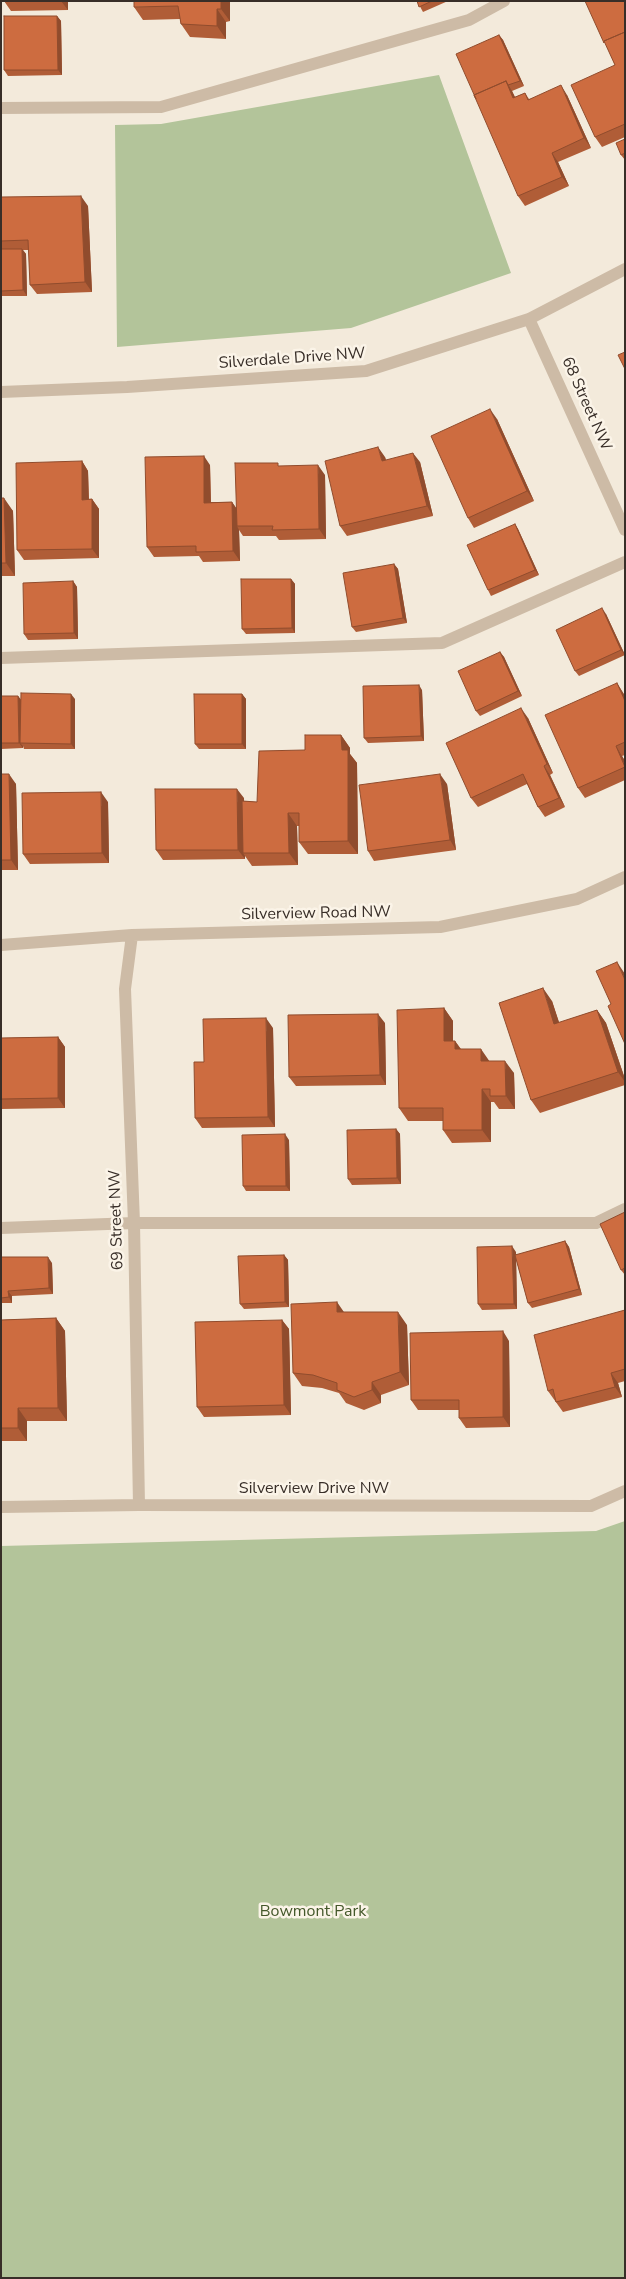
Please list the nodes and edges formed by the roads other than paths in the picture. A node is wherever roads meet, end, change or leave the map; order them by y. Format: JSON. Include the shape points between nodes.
{"nodes":[{"id":1,"x":504,"y":1,"type":"edge"},
{"id":2,"x":1,"y":108,"type":"edge"},
{"id":3,"x":625,"y":269,"type":"edge"},
{"id":4,"x":529,"y":319,"type":"junction"},
{"id":5,"x":1,"y":392,"type":"edge"},
{"id":6,"x":625,"y":530,"type":"edge"},
{"id":7,"x":625,"y":562,"type":"edge"},
{"id":8,"x":1,"y":658,"type":"edge"},
{"id":9,"x":625,"y":877,"type":"edge"},
{"id":10,"x":132,"y":935,"type":"junction"},
{"id":11,"x":1,"y":945,"type":"edge"},
{"id":12,"x":625,"y":1209,"type":"edge"},
{"id":13,"x":134,"y":1223,"type":"junction"},
{"id":14,"x":1,"y":1228,"type":"edge"},
{"id":15,"x":625,"y":1491,"type":"edge"},
{"id":16,"x":139,"y":1505,"type":"junction"},
{"id":17,"x":1,"y":1507,"type":"edge"}],
"edges":[{"from":1,"to":2,"type":"street","via":[[469,20],[161,108]]},
{"from":3,"to":4,"type":"street","name":"Silverdale Drive NW"},
{"from":4,"to":5,"type":"street","name":"Silverdale Drive NW","via":[[366,371]]},
{"from":4,"to":6,"type":"street","name":"68 Street NW"},
{"from":7,"to":8,"type":"street","via":[[442,643]]},
{"from":9,"to":10,"type":"street","name":"Silverview Road NW","via":[[577,898],[440,927]]},
{"from":10,"to":11,"type":"street","name":"Silverview Road NW"},
{"from":10,"to":13,"type":"street","name":"69 Street NW","via":[[125,989]]},
{"from":12,"to":13,"type":"street","via":[[596,1223]]},
{"from":13,"to":14,"type":"street"},
{"from":13,"to":16,"type":"street","name":"69 Street NW"},
{"from":15,"to":16,"type":"street","name":"Silverview Drive NW","via":[[591,1506]]},
{"from":16,"to":17,"type":"street","name":"Silverview Drive NW"}]}
